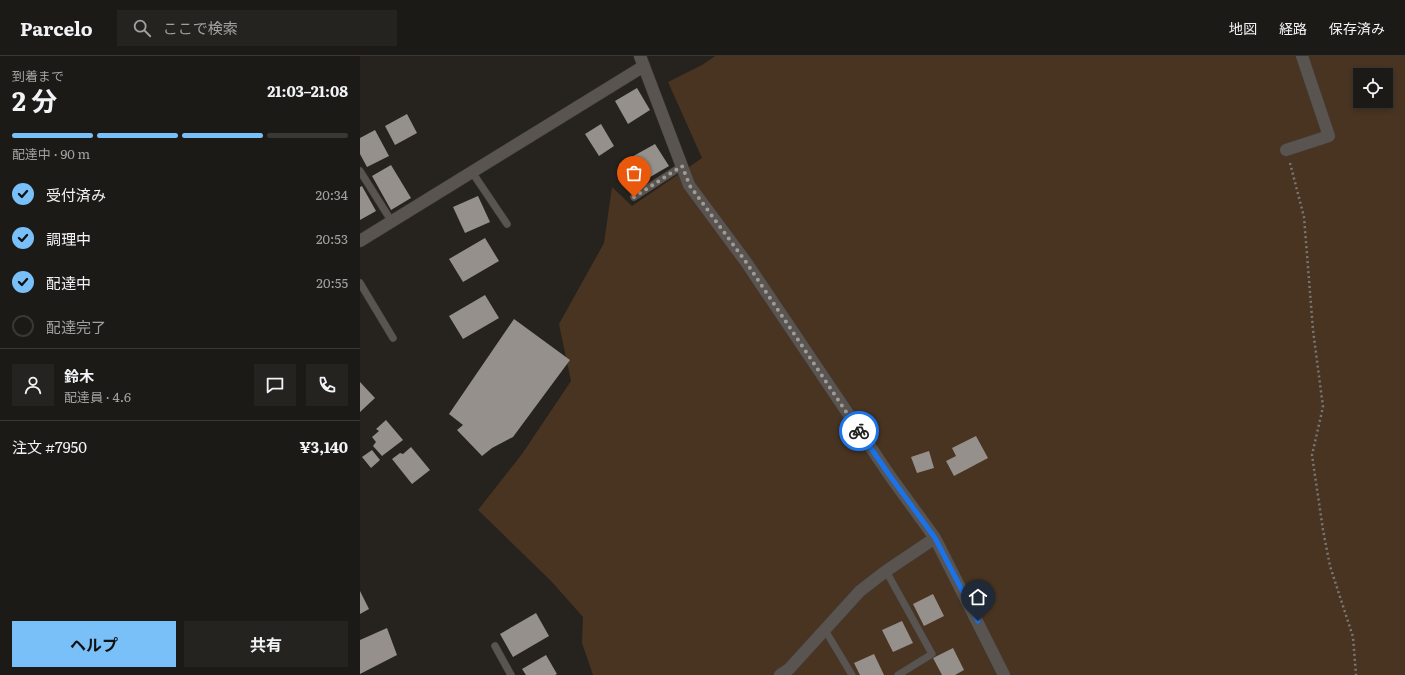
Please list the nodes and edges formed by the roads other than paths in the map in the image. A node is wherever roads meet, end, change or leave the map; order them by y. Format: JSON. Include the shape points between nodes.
{"nodes":[{"id":1,"x":1302,"y":56,"type":"edge"},
{"id":2,"x":642,"y":61,"type":"edge"},
{"id":3,"x":1286,"y":150,"type":"road end"},
{"id":4,"x":682,"y":166,"type":"junction"},
{"id":5,"x":360,"y":171,"type":"edge"},
{"id":6,"x":472,"y":172,"type":"junction"},
{"id":7,"x":634,"y":197,"type":"dead end"},
{"id":8,"x":392,"y":222,"type":"junction"},
{"id":9,"x":507,"y":224,"type":"dead end"},
{"id":10,"x":360,"y":241,"type":"edge"},
{"id":11,"x":360,"y":283,"type":"edge"},
{"id":12,"x":393,"y":338,"type":"dead end"},
{"id":13,"x":935,"y":538,"type":"junction"},
{"id":14,"x":886,"y":571,"type":"junction"},
{"id":15,"x":825,"y":630,"type":"junction"},
{"id":16,"x":495,"y":646,"type":"dead end"},
{"id":17,"x":511,"y":675,"type":"edge"},
{"id":18,"x":780,"y":675,"type":"edge"},
{"id":19,"x":852,"y":675,"type":"edge"},
{"id":20,"x":898,"y":675,"type":"edge"},
{"id":21,"x":1004,"y":675,"type":"edge"}],
"edges":[{"from":1,"to":3,"type":"street","via":[[1328,136]]},
{"from":2,"to":4,"type":"street"},
{"from":2,"to":6,"type":"street"},
{"from":4,"to":7,"type":"lane"},
{"from":4,"to":13,"type":"street","via":[[690,186],[746,262],[890,476]]},
{"from":5,"to":8,"type":"lane"},
{"from":6,"to":8,"type":"street"},
{"from":6,"to":9,"type":"lane"},
{"from":8,"to":10,"type":"street"},
{"from":11,"to":12,"type":"lane"},
{"from":13,"to":14,"type":"street"},
{"from":13,"to":21,"type":"street"},
{"from":14,"to":15,"type":"street","via":[[860,592]]},
{"from":14,"to":20,"type":"lane","via":[[932,654]]},
{"from":15,"to":18,"type":"street","via":[[789,669]]},
{"from":15,"to":19,"type":"lane"},
{"from":16,"to":17,"type":"lane"}]}
